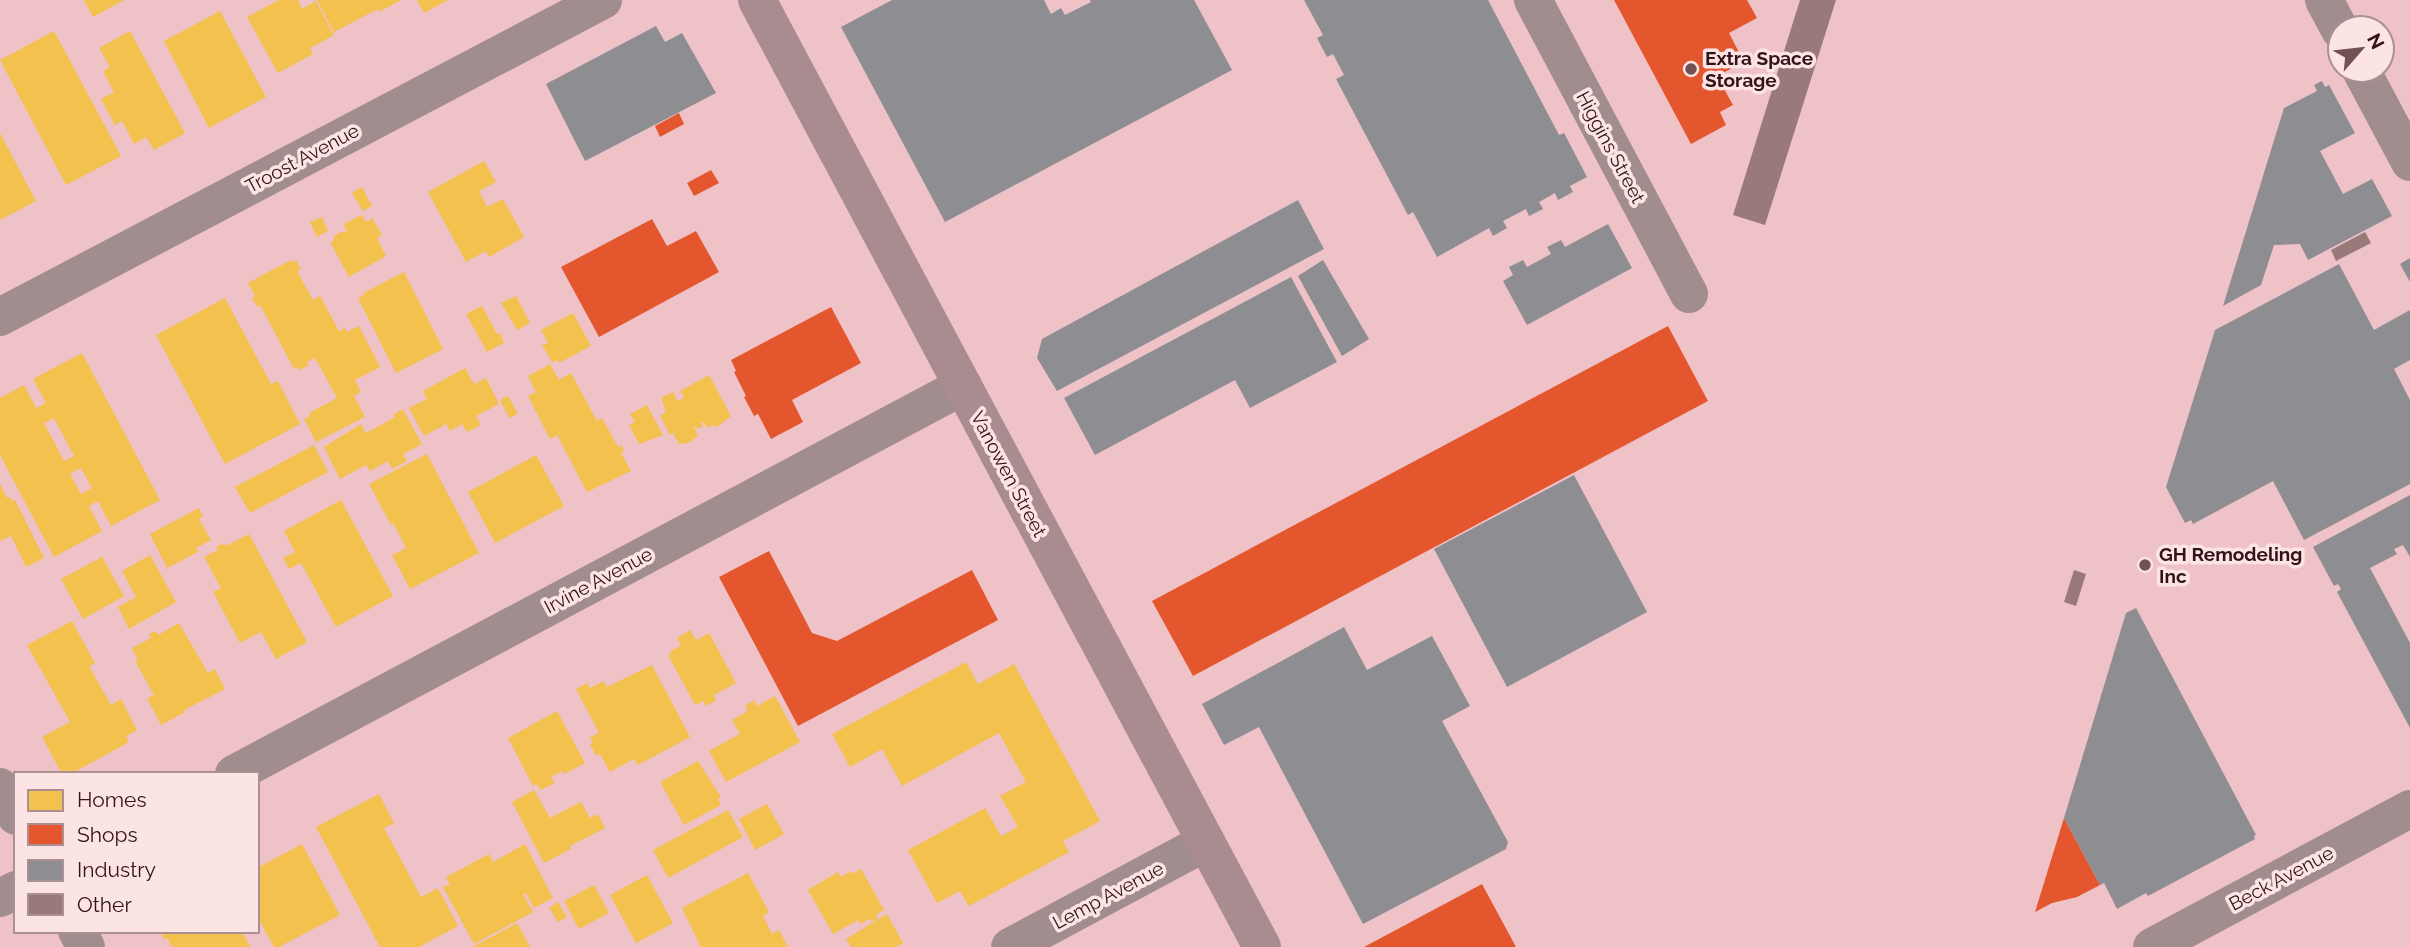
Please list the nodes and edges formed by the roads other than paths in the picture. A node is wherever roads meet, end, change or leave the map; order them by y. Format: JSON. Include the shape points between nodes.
{"nodes":[{"id":1,"x":603,"y":0,"type":"edge"},
{"id":2,"x":757,"y":0,"type":"edge"},
{"id":3,"x":1533,"y":0,"type":"edge"},
{"id":4,"x":2368,"y":84,"type":"edge"},
{"id":5,"x":2410,"y":162,"type":"edge"},
{"id":6,"x":1689,"y":294,"type":"dead end"},
{"id":7,"x":0,"y":317,"type":"edge"},
{"id":8,"x":963,"y":386,"type":"junction"},
{"id":9,"x":238,"y":772,"type":"edge"},
{"id":10,"x":0,"y":787,"type":"edge"},
{"id":11,"x":2410,"y":809,"type":"edge"},
{"id":12,"x":14,"y":813,"type":"edge"},
{"id":13,"x":1206,"y":842,"type":"junction"},
{"id":14,"x":1010,"y":947,"type":"edge"},
{"id":15,"x":1262,"y":947,"type":"edge"},
{"id":16,"x":2152,"y":947,"type":"edge"}],
"edges":[{"from":1,"to":7,"type":"street","name":"Troost Avenue"},
{"from":2,"to":8,"type":"main road","name":"Vanowen Street"},
{"from":3,"to":6,"type":"street","name":"Higgins Street"},
{"from":4,"to":5,"type":"street"},
{"from":8,"to":9,"type":"street","name":"Irvine Avenue"},
{"from":8,"to":13,"type":"main road","name":"Vanowen Street"},
{"from":10,"to":12,"type":"street"},
{"from":11,"to":16,"type":"street","name":"Beck Avenue"},
{"from":13,"to":14,"type":"street","name":"Lemp Avenue"},
{"from":13,"to":15,"type":"main road","name":"Vanowen Street"}]}
